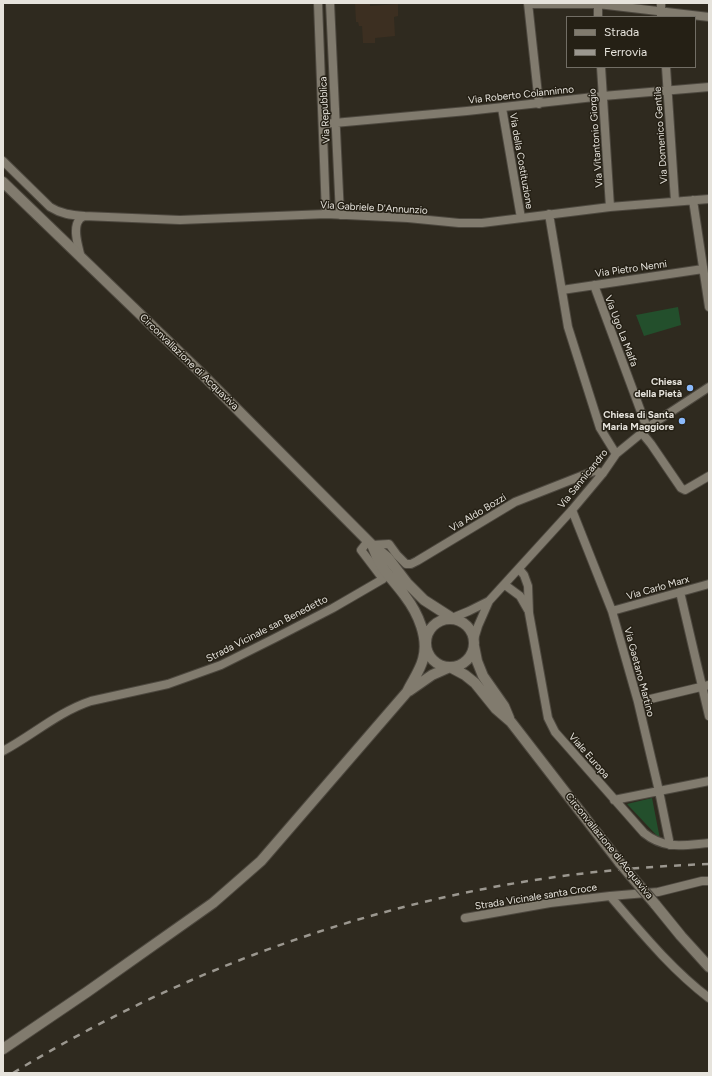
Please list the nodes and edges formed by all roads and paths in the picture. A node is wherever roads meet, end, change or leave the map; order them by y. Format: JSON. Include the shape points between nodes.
{"nodes":[{"id":1,"x":318,"y":3,"type":"edge"},
{"id":2,"x":330,"y":3,"type":"edge"},
{"id":3,"x":528,"y":3,"type":"edge"},
{"id":4,"x":598,"y":4,"type":"junction"},
{"id":5,"x":612,"y":5,"type":"edge"},
{"id":6,"x":661,"y":10,"type":"edge"},
{"id":7,"x":598,"y":16,"type":"edge"},
{"id":8,"x":709,"y":17,"type":"edge"},
{"id":9,"x":601,"y":68,"type":"edge"},
{"id":10,"x":666,"y":68,"type":"edge"},
{"id":11,"x":709,"y":87,"type":"edge"},
{"id":12,"x":668,"y":91,"type":"junction"},
{"id":13,"x":603,"y":96,"type":"junction"},
{"id":14,"x":540,"y":104,"type":"junction"},
{"id":15,"x":502,"y":108,"type":"junction"},
{"id":16,"x":335,"y":123,"type":"junction"},
{"id":17,"x":323,"y":124,"type":"junction"},
{"id":18,"x":3,"y":161,"type":"edge"},
{"id":19,"x":3,"y":182,"type":"edge"},
{"id":20,"x":709,"y":199,"type":"edge"},
{"id":21,"x":693,"y":200,"type":"junction"},
{"id":22,"x":675,"y":201,"type":"junction"},
{"id":23,"x":610,"y":207,"type":"junction"},
{"id":24,"x":326,"y":214,"type":"junction"},
{"id":25,"x":549,"y":214,"type":"junction"},
{"id":26,"x":340,"y":215,"type":"junction"},
{"id":27,"x":84,"y":216,"type":"junction"},
{"id":28,"x":521,"y":218,"type":"junction"},
{"id":29,"x":705,"y":257,"type":"edge"},
{"id":30,"x":82,"y":259,"type":"junction"},
{"id":31,"x":703,"y":269,"type":"junction"},
{"id":32,"x":594,"y":285,"type":"junction"},
{"id":33,"x":562,"y":290,"type":"junction"},
{"id":34,"x":709,"y":306,"type":"edge"},
{"id":35,"x":709,"y":386,"type":"edge"},
{"id":36,"x":645,"y":431,"type":"junction"},
{"id":37,"x":616,"y":454,"type":"junction"},
{"id":38,"x":603,"y":473,"type":"junction"},
{"id":39,"x":709,"y":476,"type":"edge"},
{"id":40,"x":572,"y":510,"type":"junction"},
{"id":41,"x":370,"y":543,"type":"junction"},
{"id":42,"x":518,"y":569,"type":"junction"},
{"id":43,"x":709,"y":584,"type":"edge"},
{"id":44,"x":505,"y":585,"type":"junction"},
{"id":45,"x":680,"y":592,"type":"junction"},
{"id":46,"x":489,"y":601,"type":"junction"},
{"id":47,"x":612,"y":611,"type":"junction"},
{"id":48,"x":529,"y":613,"type":"junction"},
{"id":49,"x":452,"y":618,"type":"junction"},
{"id":50,"x":474,"y":642,"type":"junction"},
{"id":51,"x":425,"y":646,"type":"junction"},
{"id":52,"x":450,"y":667,"type":"junction"},
{"id":53,"x":706,"y":686,"type":"edge"},
{"id":54,"x":407,"y":692,"type":"junction"},
{"id":55,"x":638,"y":702,"type":"junction"},
{"id":56,"x":709,"y":716,"type":"edge"},
{"id":57,"x":511,"y":722,"type":"junction"},
{"id":58,"x":3,"y":752,"type":"edge"},
{"id":59,"x":709,"y":781,"type":"edge"},
{"id":60,"x":659,"y":790,"type":"junction"},
{"id":61,"x":614,"y":800,"type":"junction"},
{"id":62,"x":709,"y":843,"type":"edge"},
{"id":63,"x":670,"y":845,"type":"junction"},
{"id":64,"x":709,"y":881,"type":"edge"},
{"id":65,"x":610,"y":896,"type":"junction"},
{"id":66,"x":465,"y":918,"type":"dead end"},
{"id":67,"x":709,"y":967,"type":"edge"},
{"id":68,"x":709,"y":998,"type":"edge"},
{"id":69,"x":3,"y":1049,"type":"edge"}],
"edges":[{"from":1,"to":17,"type":"street","name":"Via Repubblica"},
{"from":2,"to":16,"type":"street","name":"Via Repubblica"},
{"from":3,"to":4,"type":"street"},
{"from":3,"to":14,"type":"street"},
{"from":4,"to":5,"type":"street"},
{"from":4,"to":7,"type":"street"},
{"from":5,"to":6,"type":"street"},
{"from":6,"to":8,"type":"street"},
{"from":9,"to":13,"type":"street","name":"Via Vitantonio Giorgio"},
{"from":10,"to":12,"type":"street","name":"Via Domenico Gentile"},
{"from":11,"to":12,"type":"street","name":"Via Roberto Colanninno"},
{"from":12,"to":13,"type":"street","name":"Via Roberto Colanninno"},
{"from":12,"to":22,"type":"street","name":"Via Domenico Gentile"},
{"from":13,"to":14,"type":"street","name":"Via Roberto Colanninno"},
{"from":13,"to":23,"type":"street","name":"Via Vitantonio Giorgio"},
{"from":14,"to":15,"type":"street","name":"Via Roberto Colanninno"},
{"from":15,"to":16,"type":"street","name":"Via Roberto Colanninno"},
{"from":15,"to":28,"type":"street","name":"Via della Costituzione"},
{"from":16,"to":17,"type":"street","name":"Via Roberto Colanninno"},
{"from":16,"to":26,"type":"street","name":"Via Repubblica"},
{"from":17,"to":24,"type":"street","name":"Via Repubblica"},
{"from":18,"to":27,"type":"street","name":"Via Gabriele D'Annunzio","via":[[50,207],[58,212]]},
{"from":19,"to":30,"type":"main road","name":"Circonvallazione di Acquaviva"},
{"from":20,"to":21,"type":"street","name":"Via Gabriele D'Annunzio"},
{"from":21,"to":22,"type":"street","name":"Via Gabriele D'Annunzio"},
{"from":21,"to":29,"type":"street"},
{"from":22,"to":23,"type":"street","name":"Via Gabriele D'Annunzio"},
{"from":23,"to":25,"type":"street","name":"Via Gabriele D'Annunzio"},
{"from":24,"to":26,"type":"street","name":"Via Gabriele D'Annunzio"},
{"from":24,"to":27,"type":"street","name":"Via Gabriele D'Annunzio","via":[[180,220]]},
{"from":25,"to":28,"type":"street","name":"Via Gabriele D'Annunzio"},
{"from":25,"to":33,"type":"street"},
{"from":26,"to":28,"type":"street","name":"Via Gabriele D'Annunzio","via":[[459,223]]},
{"from":27,"to":30,"type":"street","via":[[79,220],[76,238]]},
{"from":29,"to":31,"type":"street"},
{"from":30,"to":41,"type":"main road","name":"Circonvallazione di Acquaviva","via":[[201,373]]},
{"from":31,"to":32,"type":"street","name":"Via Pietro Nenni"},
{"from":31,"to":34,"type":"street"},
{"from":32,"to":33,"type":"street","name":"Via Pietro Nenni"},
{"from":32,"to":36,"type":"street","name":"Via Ugo La Malfa"},
{"from":33,"to":37,"type":"street","via":[[568,327],[600,428]]},
{"from":35,"to":36,"type":"street","name":"Via Sannicandro"},
{"from":36,"to":37,"type":"street","name":"Via Sannicandro"},
{"from":36,"to":39,"type":"street","name":"Via Ugo La Malfa","via":[[681,488],[685,490]]},
{"from":37,"to":38,"type":"street","name":"Via Sannicandro"},
{"from":38,"to":40,"type":"street","name":"Via Sannicandro"},
{"from":38,"to":41,"type":"street","name":"Via Aldo Bozzi","via":[[594,470],[515,502],[411,564],[406,564],[389,544]]},
{"from":40,"to":42,"type":"street","name":"Via Sannicandro"},
{"from":40,"to":47,"type":"street","name":"Via Gaetano Martino"},
{"from":41,"to":49,"type":"main road","via":[[388,558],[424,600]]},
{"from":41,"to":51,"type":"main road","via":[[381,565],[407,598],[417,616]]},
{"from":41,"to":58,"type":"street","name":"Strada Vicinale san Benedetto","via":[[361,550],[383,578],[333,608],[221,665],[168,684],[80,705]]},
{"from":42,"to":44,"type":"street","name":"Via Sannicandro"},
{"from":42,"to":48,"type":"street","name":"Viale Europa","via":[[524,575],[528,586]]},
{"from":43,"to":45,"type":"street","name":"Via Carlo Marx"},
{"from":44,"to":46,"type":"street","name":"Via Sannicandro"},
{"from":44,"to":48,"type":"street","name":"Viale Europa","via":[[520,596]]},
{"from":45,"to":47,"type":"street","name":"Via Carlo Marx"},
{"from":45,"to":53,"type":"street"},
{"from":46,"to":49,"type":"street"},
{"from":46,"to":50,"type":"street"},
{"from":47,"to":55,"type":"street","name":"Via Gaetano Martino"},
{"from":48,"to":61,"type":"street","name":"Viale Europa","via":[[551,725]]},
{"from":49,"to":50,"type":"main road","via":[[467,625],[472,631]]},
{"from":49,"to":51,"type":"main road","via":[[444,618],[432,626]]},
{"from":50,"to":52,"type":"main road","via":[[469,658],[464,663]]},
{"from":50,"to":57,"type":"main road","via":[[483,676],[504,706]]},
{"from":51,"to":52,"type":"main road","via":[[431,659]]},
{"from":51,"to":54,"type":"main road","via":[[421,666]]},
{"from":52,"to":54,"type":"main road","via":[[432,675]]},
{"from":52,"to":57,"type":"main road","via":[[475,683],[496,709]]},
{"from":53,"to":55,"type":"street"},
{"from":53,"to":56,"type":"street"},
{"from":54,"to":69,"type":"main road","via":[[260,861],[219,898]]},
{"from":55,"to":60,"type":"street","name":"Via Gaetano Martino"},
{"from":57,"to":67,"type":"main road","name":"Circonvallazione di Acquaviva","bridge":true,"via":[[620,863]]},
{"from":59,"to":60,"type":"street"},
{"from":60,"to":61,"type":"street"},
{"from":60,"to":63,"type":"street","name":"Via Gaetano Martino"},
{"from":61,"to":63,"type":"street","name":"Viale Europa","via":[[651,839]]},
{"from":62,"to":63,"type":"street","name":"Viale Europa"},
{"from":64,"to":65,"type":"street","via":[[658,892]]},
{"from":65,"to":66,"type":"street","name":"Strada Vicinale santa Croce","via":[[550,903]]},
{"from":65,"to":68,"type":"street","name":"Strada Vicinale santa Croce","via":[[676,970]]}]}
